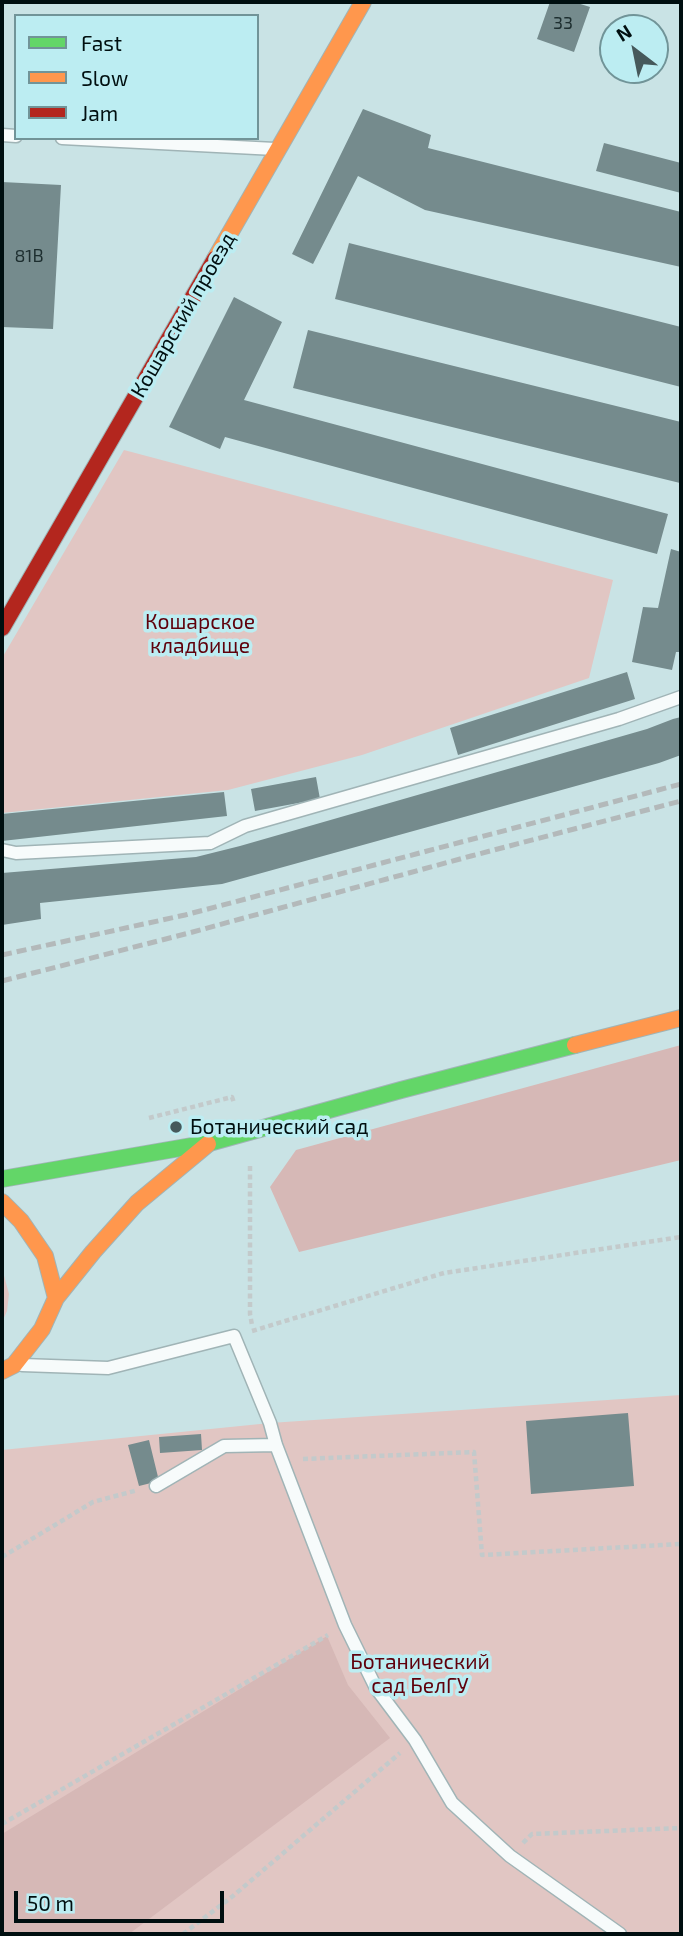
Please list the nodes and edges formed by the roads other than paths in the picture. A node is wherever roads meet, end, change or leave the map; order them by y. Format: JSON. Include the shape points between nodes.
{"nodes":[{"id":1,"x":363,"y":2,"type":"edge"},
{"id":2,"x":101,"y":140,"type":"edge"},
{"id":3,"x":277,"y":149,"type":"junction"},
{"id":4,"x":4,"y":621,"type":"edge"},
{"id":5,"x":681,"y":696,"type":"edge"},
{"id":6,"x":2,"y":850,"type":"edge"},
{"id":7,"x":681,"y":1018,"type":"edge"},
{"id":8,"x":209,"y":1143,"type":"junction"},
{"id":9,"x":2,"y":1178,"type":"edge"},
{"id":10,"x":2,"y":1202,"type":"edge"},
{"id":11,"x":56,"y":1298,"type":"junction"},
{"id":12,"x":8,"y":1368,"type":"edge"},
{"id":13,"x":276,"y":1445,"type":"junction"},
{"id":14,"x":156,"y":1486,"type":"road end"},
{"id":15,"x":620,"y":1934,"type":"edge"}],
"edges":[{"from":1,"to":3,"type":"main road","name":"Кошарский проезд"},
{"from":2,"to":3,"type":"lane"},
{"from":3,"to":4,"type":"main road","name":"Кошарский проезд"},
{"from":5,"to":6,"type":"lane","via":[[619,719],[246,826],[210,843]]},
{"from":7,"to":8,"type":"main road"},
{"from":8,"to":9,"type":"main road"},
{"from":8,"to":11,"type":"main road","via":[[137,1203]]},
{"from":10,"to":11,"type":"main road","via":[[45,1256]]},
{"from":11,"to":12,"type":"main road","via":[[42,1329]]},
{"from":12,"to":13,"type":"lane","via":[[108,1368],[234,1336]]},
{"from":13,"to":14,"type":"lane","via":[[224,1446]]},
{"from":13,"to":15,"type":"lane","via":[[345,1625],[376,1688],[415,1740],[452,1803],[510,1856]]}]}
